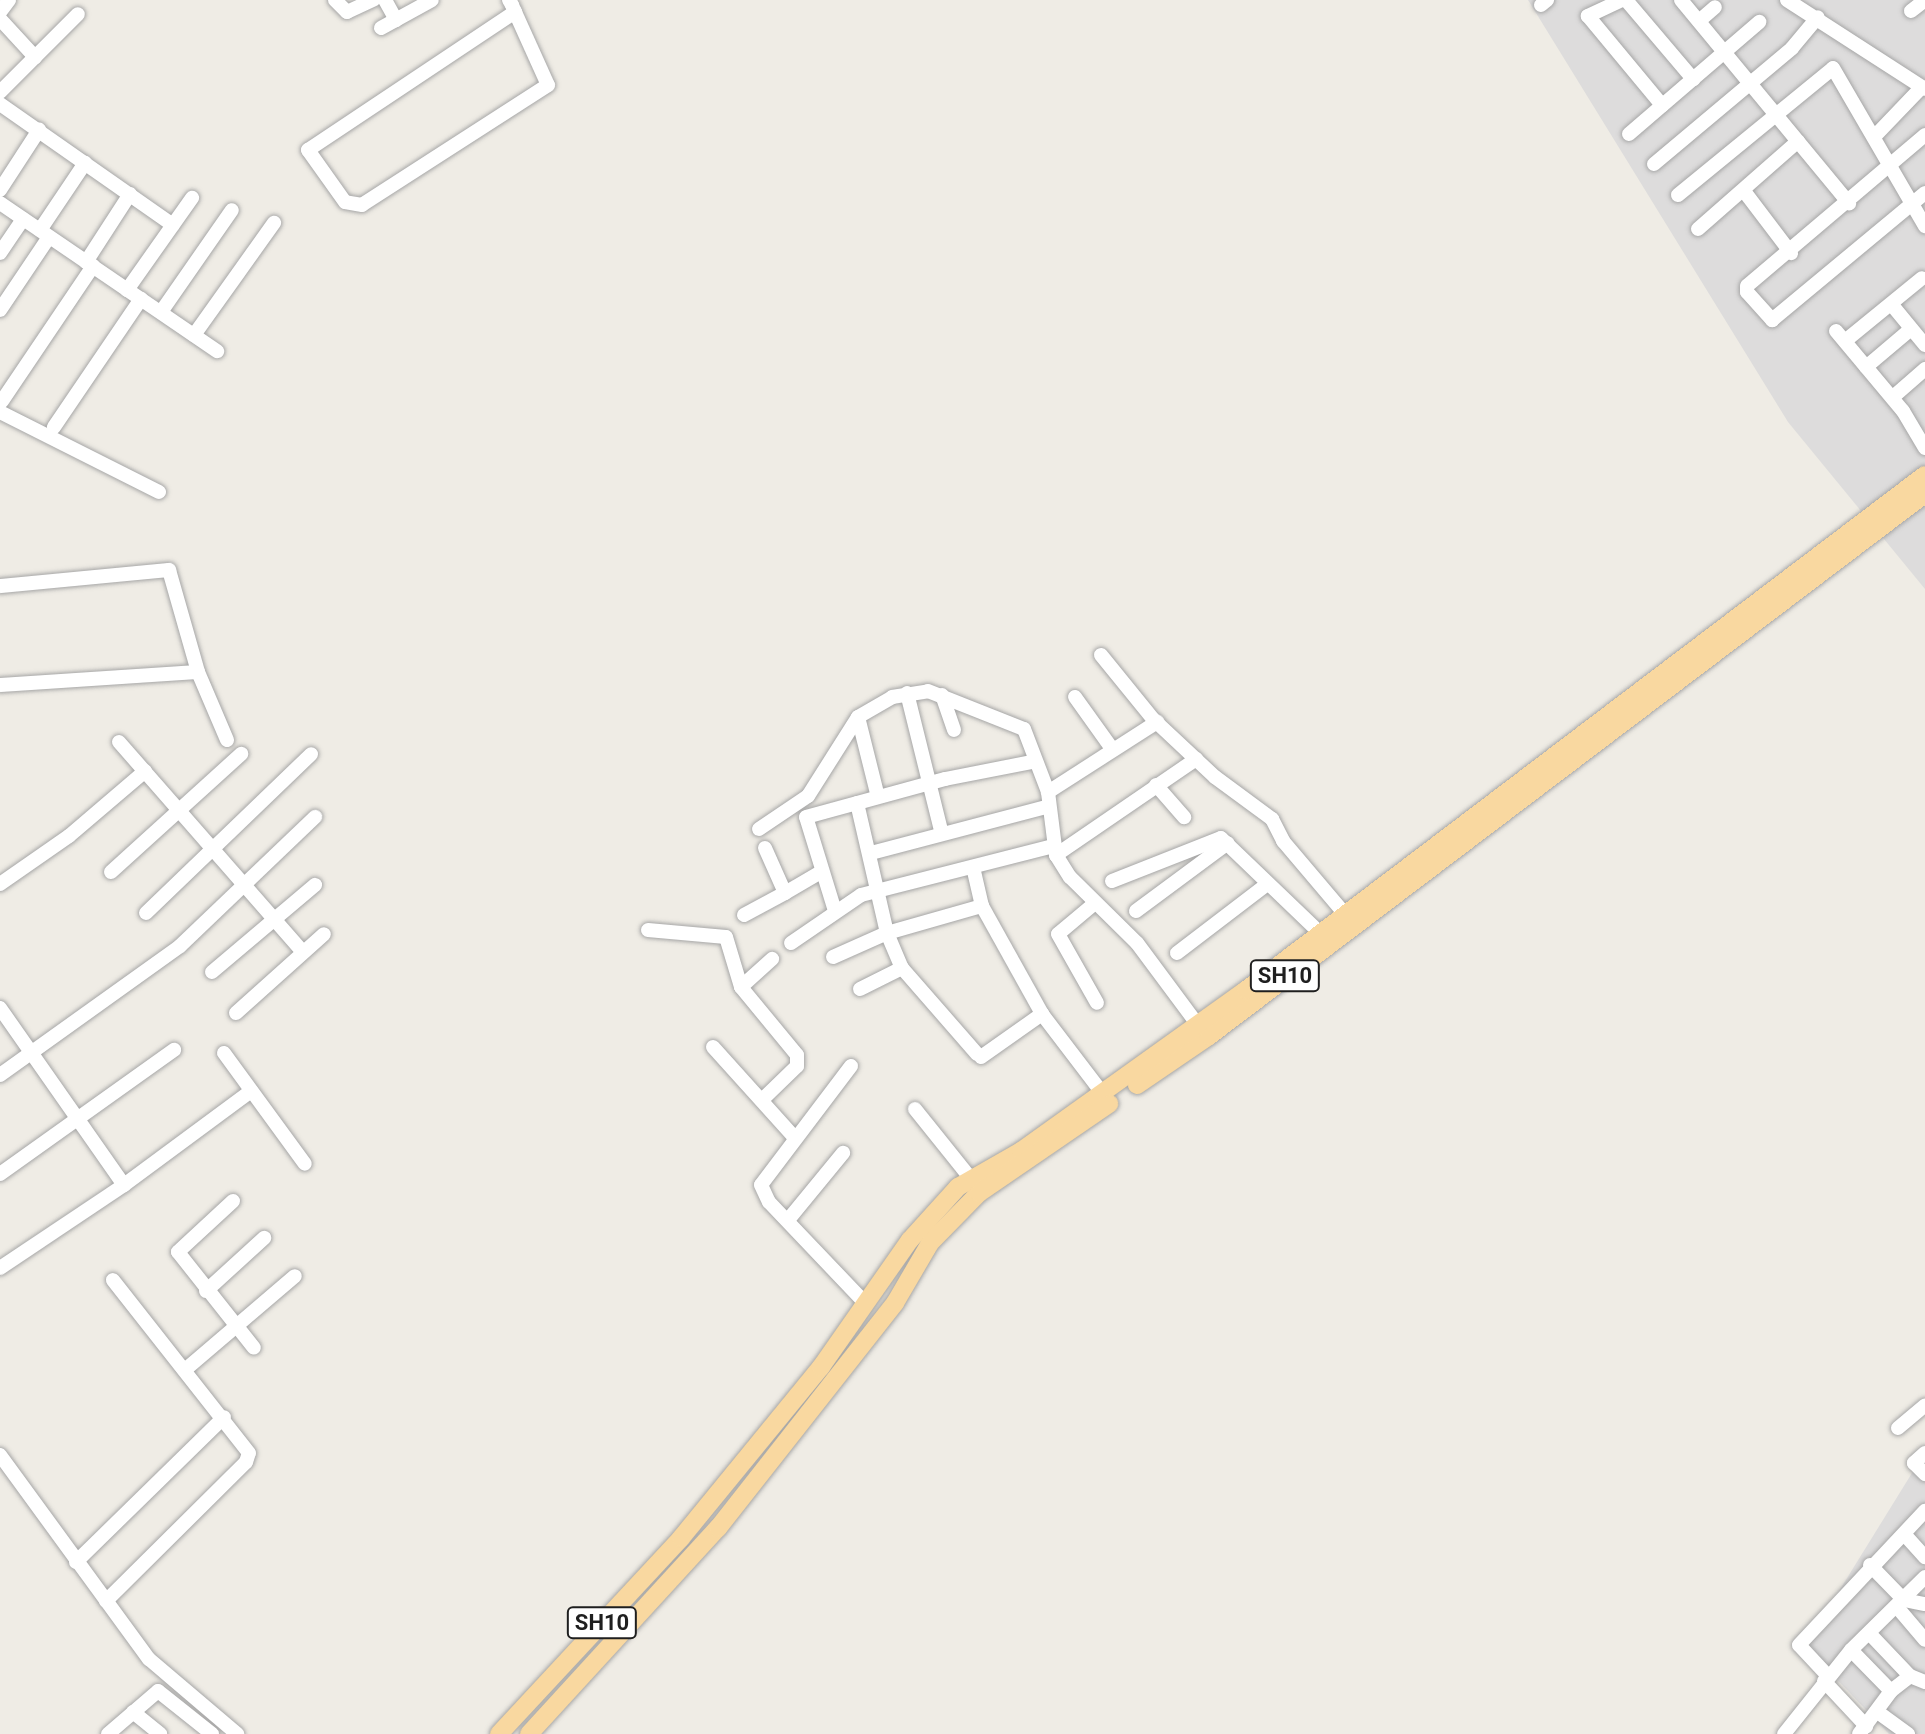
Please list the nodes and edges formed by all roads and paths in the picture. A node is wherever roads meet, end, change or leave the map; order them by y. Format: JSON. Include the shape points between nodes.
{"nodes":[{"id":1,"x":9,"y":0,"type":"edge"},
{"id":2,"x":335,"y":0,"type":"edge"},
{"id":3,"x":373,"y":0,"type":"edge"},
{"id":4,"x":385,"y":0,"type":"edge"},
{"id":5,"x":432,"y":0,"type":"edge"},
{"id":6,"x":1681,"y":0,"type":"edge"},
{"id":7,"x":1787,"y":0,"type":"edge"},
{"id":8,"x":1925,"y":0,"type":"edge"},
{"id":9,"x":1617,"y":1,"type":"edge"},
{"id":10,"x":512,"y":6,"type":"edge"},
{"id":11,"x":1715,"y":7,"type":"dead end"},
{"id":12,"x":1911,"y":11,"type":"dead end"},
{"id":13,"x":0,"y":12,"type":"edge"},
{"id":14,"x":78,"y":14,"type":"dead end"},
{"id":15,"x":1818,"y":17,"type":"junction"},
{"id":16,"x":0,"y":19,"type":"edge"},
{"id":17,"x":396,"y":20,"type":"junction"},
{"id":18,"x":1699,"y":21,"type":"junction"},
{"id":19,"x":1759,"y":22,"type":"dead end"},
{"id":20,"x":381,"y":28,"type":"dead end"},
{"id":21,"x":1724,"y":52,"type":"junction"},
{"id":22,"x":35,"y":57,"type":"junction"},
{"id":23,"x":1693,"y":79,"type":"junction"},
{"id":24,"x":1751,"y":84,"type":"junction"},
{"id":25,"x":2,"y":88,"type":"edge"},
{"id":26,"x":1924,"y":88,"type":"edge"},
{"id":27,"x":0,"y":104,"type":"edge"},
{"id":28,"x":1662,"y":105,"type":"junction"},
{"id":29,"x":1775,"y":113,"type":"junction"},
{"id":30,"x":39,"y":130,"type":"junction"},
{"id":31,"x":1629,"y":134,"type":"dead end"},
{"id":32,"x":1925,"y":135,"type":"edge"},
{"id":33,"x":1874,"y":137,"type":"junction"},
{"id":34,"x":1798,"y":141,"type":"junction"},
{"id":35,"x":85,"y":163,"type":"junction"},
{"id":36,"x":1654,"y":164,"type":"dead end"},
{"id":37,"x":1892,"y":168,"type":"junction"},
{"id":38,"x":0,"y":190,"type":"edge"},
{"id":39,"x":1744,"y":191,"type":"junction"},
{"id":40,"x":1925,"y":193,"type":"edge"},
{"id":41,"x":130,"y":194,"type":"junction"},
{"id":42,"x":1678,"y":195,"type":"dead end"},
{"id":43,"x":192,"y":198,"type":"dead end"},
{"id":44,"x":0,"y":203,"type":"edge"},
{"id":45,"x":1849,"y":203,"type":"junction"},
{"id":46,"x":1913,"y":204,"type":"junction"},
{"id":47,"x":232,"y":210,"type":"dead end"},
{"id":48,"x":23,"y":219,"type":"junction"},
{"id":49,"x":274,"y":223,"type":"dead end"},
{"id":50,"x":173,"y":225,"type":"junction"},
{"id":51,"x":1925,"y":226,"type":"edge"},
{"id":52,"x":1698,"y":229,"type":"dead end"},
{"id":53,"x":44,"y":233,"type":"junction"},
{"id":54,"x":0,"y":253,"type":"edge"},
{"id":55,"x":1791,"y":253,"type":"junction"},
{"id":56,"x":90,"y":264,"type":"junction"},
{"id":57,"x":1922,"y":278,"type":"dead end"},
{"id":58,"x":127,"y":290,"type":"junction"},
{"id":59,"x":141,"y":299,"type":"junction"},
{"id":60,"x":1892,"y":305,"type":"junction"},
{"id":61,"x":0,"y":310,"type":"edge"},
{"id":62,"x":161,"y":312,"type":"junction"},
{"id":63,"x":1911,"y":329,"type":"junction"},
{"id":64,"x":194,"y":335,"type":"junction"},
{"id":65,"x":1925,"y":345,"type":"edge"},
{"id":66,"x":217,"y":351,"type":"dead end"},
{"id":67,"x":1866,"y":367,"type":"junction"},
{"id":68,"x":1925,"y":369,"type":"edge"},
{"id":69,"x":1893,"y":397,"type":"junction"},
{"id":70,"x":1,"y":407,"type":"edge"},
{"id":71,"x":54,"y":427,"type":"dead end"},
{"id":72,"x":1925,"y":448,"type":"edge"},
{"id":73,"x":1925,"y":475,"type":"edge"},
{"id":74,"x":159,"y":492,"type":"dead end"},
{"id":75,"x":1925,"y":494,"type":"edge"},
{"id":76,"x":0,"y":586,"type":"edge"},
{"id":77,"x":1101,"y":655,"type":"dead end"},
{"id":78,"x":198,"y":672,"type":"junction"},
{"id":79,"x":0,"y":685,"type":"edge"},
{"id":80,"x":907,"y":693,"type":"junction"},
{"id":81,"x":942,"y":695,"type":"junction"},
{"id":82,"x":1075,"y":697,"type":"dead end"},
{"id":83,"x":858,"y":717,"type":"junction"},
{"id":84,"x":1157,"y":722,"type":"junction"},
{"id":85,"x":954,"y":730,"type":"dead end"},
{"id":86,"x":227,"y":740,"type":"dead end"},
{"id":87,"x":119,"y":742,"type":"dead end"},
{"id":88,"x":1113,"y":750,"type":"junction"},
{"id":89,"x":241,"y":754,"type":"dead end"},
{"id":90,"x":311,"y":754,"type":"dead end"},
{"id":91,"x":1196,"y":759,"type":"junction"},
{"id":92,"x":1032,"y":762,"type":"junction"},
{"id":93,"x":145,"y":771,"type":"junction"},
{"id":94,"x":927,"y":784,"type":"junction"},
{"id":95,"x":1156,"y":785,"type":"junction"},
{"id":96,"x":878,"y":797,"type":"junction"},
{"id":97,"x":1047,"y":799,"type":"junction"},
{"id":98,"x":857,"y":803,"type":"junction"},
{"id":99,"x":179,"y":810,"type":"junction"},
{"id":100,"x":315,"y":817,"type":"dead end"},
{"id":101,"x":1184,"y":817,"type":"dead end"},
{"id":102,"x":759,"y":829,"type":"dead end"},
{"id":103,"x":942,"y":834,"type":"junction"},
{"id":104,"x":1228,"y":843,"type":"junction"},
{"id":105,"x":765,"y":848,"type":"dead end"},
{"id":106,"x":214,"y":850,"type":"junction"},
{"id":107,"x":1054,"y":851,"type":"junction"},
{"id":108,"x":871,"y":853,"type":"junction"},
{"id":109,"x":973,"y":867,"type":"junction"},
{"id":110,"x":111,"y":872,"type":"dead end"},
{"id":111,"x":821,"y":872,"type":"junction"},
{"id":112,"x":1112,"y":881,"type":"dead end"},
{"id":113,"x":0,"y":884,"type":"edge"},
{"id":114,"x":315,"y":885,"type":"dead end"},
{"id":115,"x":1266,"y":885,"type":"junction"},
{"id":116,"x":247,"y":887,"type":"junction"},
{"id":117,"x":879,"y":891,"type":"junction"},
{"id":118,"x":785,"y":893,"type":"junction"},
{"id":119,"x":1095,"y":903,"type":"junction"},
{"id":120,"x":982,"y":906,"type":"junction"},
{"id":121,"x":835,"y":911,"type":"junction"},
{"id":122,"x":1136,"y":911,"type":"dead end"},
{"id":123,"x":146,"y":913,"type":"dead end"},
{"id":124,"x":1345,"y":914,"type":"junction"},
{"id":125,"x":744,"y":915,"type":"dead end"},
{"id":126,"x":277,"y":922,"type":"junction"},
{"id":127,"x":648,"y":930,"type":"dead end"},
{"id":128,"x":887,"y":933,"type":"junction"},
{"id":129,"x":1320,"y":933,"type":"junction"},
{"id":130,"x":324,"y":934,"type":"dead end"},
{"id":131,"x":791,"y":943,"type":"dead end"},
{"id":132,"x":303,"y":952,"type":"junction"},
{"id":133,"x":1177,"y":953,"type":"dead end"},
{"id":134,"x":833,"y":957,"type":"dead end"},
{"id":135,"x":772,"y":959,"type":"dead end"},
{"id":136,"x":902,"y":968,"type":"junction"},
{"id":137,"x":212,"y":972,"type":"dead end"},
{"id":138,"x":741,"y":987,"type":"junction"},
{"id":139,"x":860,"y":989,"type":"dead end"},
{"id":140,"x":1097,"y":1003,"type":"dead end"},
{"id":141,"x":0,"y":1008,"type":"edge"},
{"id":142,"x":236,"y":1013,"type":"dead end"},
{"id":143,"x":1042,"y":1014,"type":"junction"},
{"id":144,"x":1198,"y":1025,"type":"junction"},
{"id":145,"x":713,"y":1047,"type":"dead end"},
{"id":146,"x":174,"y":1050,"type":"dead end"},
{"id":147,"x":31,"y":1053,"type":"junction"},
{"id":148,"x":224,"y":1053,"type":"dead end"},
{"id":149,"x":851,"y":1066,"type":"dead end"},
{"id":150,"x":0,"y":1075,"type":"edge"},
{"id":151,"x":1139,"y":1076,"type":"junction"},
{"id":152,"x":251,"y":1091,"type":"junction"},
{"id":153,"x":1103,"y":1094,"type":"junction"},
{"id":154,"x":764,"y":1098,"type":"junction"},
{"id":155,"x":915,"y":1109,"type":"dead end"},
{"id":156,"x":77,"y":1119,"type":"junction"},
{"id":157,"x":794,"y":1137,"type":"junction"},
{"id":158,"x":843,"y":1153,"type":"dead end"},
{"id":159,"x":305,"y":1164,"type":"dead end"},
{"id":160,"x":0,"y":1174,"type":"edge"},
{"id":161,"x":971,"y":1179,"type":"junction"},
{"id":162,"x":124,"y":1185,"type":"junction"},
{"id":163,"x":233,"y":1201,"type":"dead end"},
{"id":164,"x":788,"y":1220,"type":"junction"},
{"id":165,"x":264,"y":1238,"type":"dead end"},
{"id":166,"x":0,"y":1268,"type":"edge"},
{"id":167,"x":295,"y":1276,"type":"dead end"},
{"id":168,"x":113,"y":1280,"type":"dead end"},
{"id":169,"x":206,"y":1291,"type":"junction"},
{"id":170,"x":866,"y":1304,"type":"junction"},
{"id":171,"x":234,"y":1328,"type":"junction"},
{"id":172,"x":254,"y":1348,"type":"dead end"},
{"id":173,"x":186,"y":1369,"type":"junction"},
{"id":174,"x":1925,"y":1405,"type":"edge"},
{"id":175,"x":224,"y":1417,"type":"junction"},
{"id":176,"x":1898,"y":1428,"type":"dead end"},
{"id":177,"x":1925,"y":1453,"type":"edge"},
{"id":178,"x":0,"y":1455,"type":"edge"},
{"id":179,"x":1925,"y":1474,"type":"edge"},
{"id":180,"x":1925,"y":1511,"type":"edge"},
{"id":181,"x":1905,"y":1535,"type":"junction"},
{"id":182,"x":1925,"y":1557,"type":"edge"},
{"id":183,"x":76,"y":1562,"type":"junction"},
{"id":184,"x":1870,"y":1565,"type":"junction"},
{"id":185,"x":1925,"y":1577,"type":"edge"},
{"id":186,"x":106,"y":1601,"type":"junction"},
{"id":187,"x":1901,"y":1604,"type":"junction"},
{"id":188,"x":1925,"y":1604,"type":"edge"},
{"id":189,"x":1869,"y":1633,"type":"junction"},
{"id":190,"x":1925,"y":1640,"type":"edge"},
{"id":191,"x":1851,"y":1650,"type":"junction"},
{"id":192,"x":1910,"y":1676,"type":"junction"},
{"id":193,"x":1826,"y":1678,"type":"junction"},
{"id":194,"x":1925,"y":1682,"type":"edge"},
{"id":195,"x":1891,"y":1691,"type":"junction"},
{"id":196,"x":133,"y":1712,"type":"junction"},
{"id":197,"x":1879,"y":1713,"type":"junction"},
{"id":198,"x":1862,"y":1730,"type":"edge"},
{"id":199,"x":108,"y":1734,"type":"edge"},
{"id":200,"x":160,"y":1734,"type":"edge"},
{"id":201,"x":212,"y":1734,"type":"edge"},
{"id":202,"x":237,"y":1734,"type":"edge"},
{"id":203,"x":499,"y":1734,"type":"edge"},
{"id":204,"x":529,"y":1734,"type":"edge"},
{"id":205,"x":1784,"y":1734,"type":"edge"},
{"id":206,"x":1908,"y":1734,"type":"edge"}],
"edges":[{"from":1,"to":13,"type":"street"},
{"from":2,"to":3,"type":"street","via":[[347,12]]},
{"from":4,"to":17,"type":"street"},
{"from":5,"to":17,"type":"street"},
{"from":6,"to":18,"type":"street"},
{"from":7,"to":15,"type":"street"},
{"from":8,"to":12,"type":"street"},
{"from":9,"to":23,"type":"street"},
{"from":9,"to":28,"type":"street","via":[[1588,16]]},
{"from":10,"to":10,"type":"street","via":[[308,150],[345,202],[362,205],[548,85]]},
{"from":11,"to":18,"type":"street"},
{"from":14,"to":22,"type":"street"},
{"from":15,"to":24,"type":"street"},
{"from":15,"to":26,"type":"street"},
{"from":16,"to":22,"type":"street"},
{"from":17,"to":20,"type":"street"},
{"from":18,"to":21,"type":"street"},
{"from":19,"to":21,"type":"street"},
{"from":21,"to":23,"type":"street"},
{"from":21,"to":24,"type":"street"},
{"from":22,"to":25,"type":"street"},
{"from":23,"to":28,"type":"street"},
{"from":24,"to":29,"type":"street"},
{"from":24,"to":36,"type":"street"},
{"from":26,"to":33,"type":"street"},
{"from":27,"to":30,"type":"street"},
{"from":28,"to":31,"type":"street"},
{"from":29,"to":33,"type":"street","via":[[1833,68]]},
{"from":29,"to":34,"type":"street"},
{"from":29,"to":42,"type":"street"},
{"from":30,"to":35,"type":"street"},
{"from":30,"to":38,"type":"street"},
{"from":32,"to":37,"type":"street"},
{"from":33,"to":37,"type":"street"},
{"from":34,"to":39,"type":"street"},
{"from":34,"to":45,"type":"street"},
{"from":35,"to":41,"type":"street"},
{"from":35,"to":53,"type":"street"},
{"from":37,"to":45,"type":"street"},
{"from":37,"to":46,"type":"street"},
{"from":39,"to":52,"type":"street"},
{"from":39,"to":55,"type":"street"},
{"from":40,"to":46,"type":"street"},
{"from":41,"to":50,"type":"street"},
{"from":41,"to":56,"type":"street"},
{"from":43,"to":50,"type":"street"},
{"from":44,"to":48,"type":"street"},
{"from":45,"to":55,"type":"street"},
{"from":46,"to":51,"type":"street"},
{"from":46,"to":55,"type":"street","via":[[1769,319],[1746,289]]},
{"from":47,"to":62,"type":"street"},
{"from":48,"to":53,"type":"street"},
{"from":48,"to":54,"type":"street"},
{"from":49,"to":64,"type":"street"},
{"from":50,"to":58,"type":"street"},
{"from":53,"to":56,"type":"street"},
{"from":53,"to":61,"type":"street"},
{"from":56,"to":58,"type":"street"},
{"from":56,"to":70,"type":"street"},
{"from":57,"to":60,"type":"street"},
{"from":58,"to":59,"type":"street"},
{"from":59,"to":62,"type":"street"},
{"from":59,"to":71,"type":"street"},
{"from":60,"to":63,"type":"street"},
{"from":60,"to":67,"type":"street","via":[[1841,336]]},
{"from":62,"to":64,"type":"street"},
{"from":63,"to":65,"type":"street"},
{"from":63,"to":67,"type":"street"},
{"from":64,"to":66,"type":"street"},
{"from":67,"to":69,"type":"street"},
{"from":68,"to":69,"type":"street"},
{"from":69,"to":72,"type":"street"},
{"from":70,"to":74,"type":"street"},
{"from":73,"to":124,"type":"main road","number":"SH10"},
{"from":75,"to":151,"type":"main road","number":"SH10"},
{"from":76,"to":78,"type":"street","via":[[169,570]]},
{"from":77,"to":84,"type":"street"},
{"from":78,"to":79,"type":"street"},
{"from":78,"to":86,"type":"street"},
{"from":80,"to":81,"type":"street"},
{"from":80,"to":83,"type":"street"},
{"from":80,"to":94,"type":"street"},
{"from":81,"to":85,"type":"street"},
{"from":81,"to":92,"type":"street","via":[[1024,729]]},
{"from":82,"to":88,"type":"street"},
{"from":83,"to":96,"type":"street"},
{"from":83,"to":102,"type":"street","via":[[808,796]]},
{"from":84,"to":88,"type":"street"},
{"from":84,"to":91,"type":"street"},
{"from":87,"to":93,"type":"street"},
{"from":88,"to":97,"type":"street"},
{"from":89,"to":99,"type":"street"},
{"from":90,"to":106,"type":"street"},
{"from":91,"to":95,"type":"street"},
{"from":91,"to":124,"type":"street","via":[[1272,819],[1283,841]]},
{"from":92,"to":94,"type":"street"},
{"from":92,"to":97,"type":"street"},
{"from":93,"to":99,"type":"street"},
{"from":93,"to":113,"type":"street","via":[[69,836]]},
{"from":94,"to":96,"type":"street"},
{"from":94,"to":103,"type":"street"},
{"from":95,"to":101,"type":"street"},
{"from":95,"to":107,"type":"street"},
{"from":96,"to":98,"type":"street"},
{"from":97,"to":103,"type":"street"},
{"from":97,"to":107,"type":"street"},
{"from":98,"to":108,"type":"street"},
{"from":98,"to":111,"type":"street","via":[[806,817]]},
{"from":99,"to":106,"type":"street"},
{"from":99,"to":110,"type":"street"},
{"from":100,"to":116,"type":"street"},
{"from":103,"to":108,"type":"street"},
{"from":104,"to":112,"type":"street","via":[[1219,838]]},
{"from":104,"to":115,"type":"street"},
{"from":104,"to":122,"type":"street"},
{"from":105,"to":118,"type":"street"},
{"from":106,"to":116,"type":"street"},
{"from":106,"to":123,"type":"street"},
{"from":107,"to":109,"type":"street"},
{"from":107,"to":119,"type":"street"},
{"from":108,"to":117,"type":"street"},
{"from":109,"to":117,"type":"street"},
{"from":109,"to":120,"type":"street"},
{"from":111,"to":118,"type":"street"},
{"from":111,"to":121,"type":"street"},
{"from":114,"to":126,"type":"street"},
{"from":115,"to":129,"type":"street"},
{"from":115,"to":133,"type":"street"},
{"from":116,"to":126,"type":"street"},
{"from":116,"to":147,"type":"street","via":[[180,946]]},
{"from":117,"to":121,"type":"street"},
{"from":117,"to":128,"type":"street"},
{"from":118,"to":125,"type":"street"},
{"from":119,"to":140,"type":"street","via":[[1058,934]]},
{"from":119,"to":144,"type":"street","via":[[1137,943]]},
{"from":120,"to":128,"type":"street"},
{"from":120,"to":143,"type":"street"},
{"from":121,"to":131,"type":"street"},
{"from":124,"to":129,"type":"main road","number":"SH10"},
{"from":126,"to":132,"type":"street"},
{"from":126,"to":137,"type":"street"},
{"from":127,"to":138,"type":"street","via":[[726,937]]},
{"from":128,"to":134,"type":"street"},
{"from":128,"to":136,"type":"street"},
{"from":129,"to":144,"type":"main road","number":"SH10"},
{"from":130,"to":132,"type":"street"},
{"from":132,"to":142,"type":"street"},
{"from":135,"to":138,"type":"street"},
{"from":136,"to":139,"type":"street"},
{"from":136,"to":143,"type":"street","via":[[979,1056]]},
{"from":138,"to":154,"type":"street","via":[[797,1055],[797,1066]]},
{"from":141,"to":147,"type":"street"},
{"from":143,"to":153,"type":"street"},
{"from":144,"to":151,"type":"main road","number":"SH10"},
{"from":145,"to":154,"type":"street"},
{"from":146,"to":156,"type":"street"},
{"from":147,"to":150,"type":"street"},
{"from":147,"to":156,"type":"street"},
{"from":148,"to":152,"type":"street"},
{"from":149,"to":157,"type":"street"},
{"from":151,"to":153,"type":"main road","number":"SH10"},
{"from":151,"to":204,"type":"main road","number":"SH10","via":[[979,1193],[930,1243],[895,1303],[718,1528]]},
{"from":152,"to":159,"type":"street"},
{"from":152,"to":162,"type":"street"},
{"from":153,"to":161,"type":"main road","number":"SH10"},
{"from":154,"to":157,"type":"street"},
{"from":155,"to":161,"type":"street"},
{"from":156,"to":160,"type":"street"},
{"from":156,"to":162,"type":"street"},
{"from":157,"to":164,"type":"street","via":[[761,1185],[769,1202]]},
{"from":158,"to":164,"type":"street"},
{"from":161,"to":170,"type":"main road","number":"SH10","via":[[934,1211]]},
{"from":162,"to":166,"type":"street"},
{"from":163,"to":169,"type":"street","via":[[178,1252]]},
{"from":164,"to":170,"type":"street"},
{"from":165,"to":169,"type":"street"},
{"from":167,"to":171,"type":"street"},
{"from":168,"to":173,"type":"street"},
{"from":169,"to":171,"type":"street"},
{"from":170,"to":203,"type":"main road","number":"SH10","via":[[681,1538]]},
{"from":171,"to":172,"type":"street"},
{"from":171,"to":173,"type":"street"},
{"from":173,"to":175,"type":"street"},
{"from":174,"to":176,"type":"street"},
{"from":175,"to":183,"type":"street"},
{"from":175,"to":186,"type":"street","via":[[248,1446],[246,1462]]},
{"from":177,"to":179,"type":"street","via":[[1914,1463]]},
{"from":178,"to":183,"type":"street"},
{"from":180,"to":181,"type":"street"},
{"from":181,"to":182,"type":"street"},
{"from":181,"to":184,"type":"street"},
{"from":183,"to":186,"type":"street"},
{"from":184,"to":187,"type":"street"},
{"from":184,"to":193,"type":"street","via":[[1799,1645]]},
{"from":185,"to":187,"type":"street"},
{"from":186,"to":202,"type":"street","via":[[149,1659]]},
{"from":187,"to":188,"type":"street"},
{"from":187,"to":189,"type":"street"},
{"from":187,"to":190,"type":"street"},
{"from":189,"to":191,"type":"street"},
{"from":189,"to":192,"type":"street"},
{"from":191,"to":193,"type":"street"},
{"from":191,"to":195,"type":"street"},
{"from":192,"to":194,"type":"street"},
{"from":192,"to":195,"type":"street"},
{"from":193,"to":198,"type":"street"},
{"from":193,"to":205,"type":"street"},
{"from":195,"to":197,"type":"street"},
{"from":196,"to":199,"type":"street"},
{"from":196,"to":200,"type":"street"},
{"from":196,"to":201,"type":"street","via":[[152,1693],[162,1691]]},
{"from":197,"to":198,"type":"street"},
{"from":197,"to":206,"type":"street"}]}
